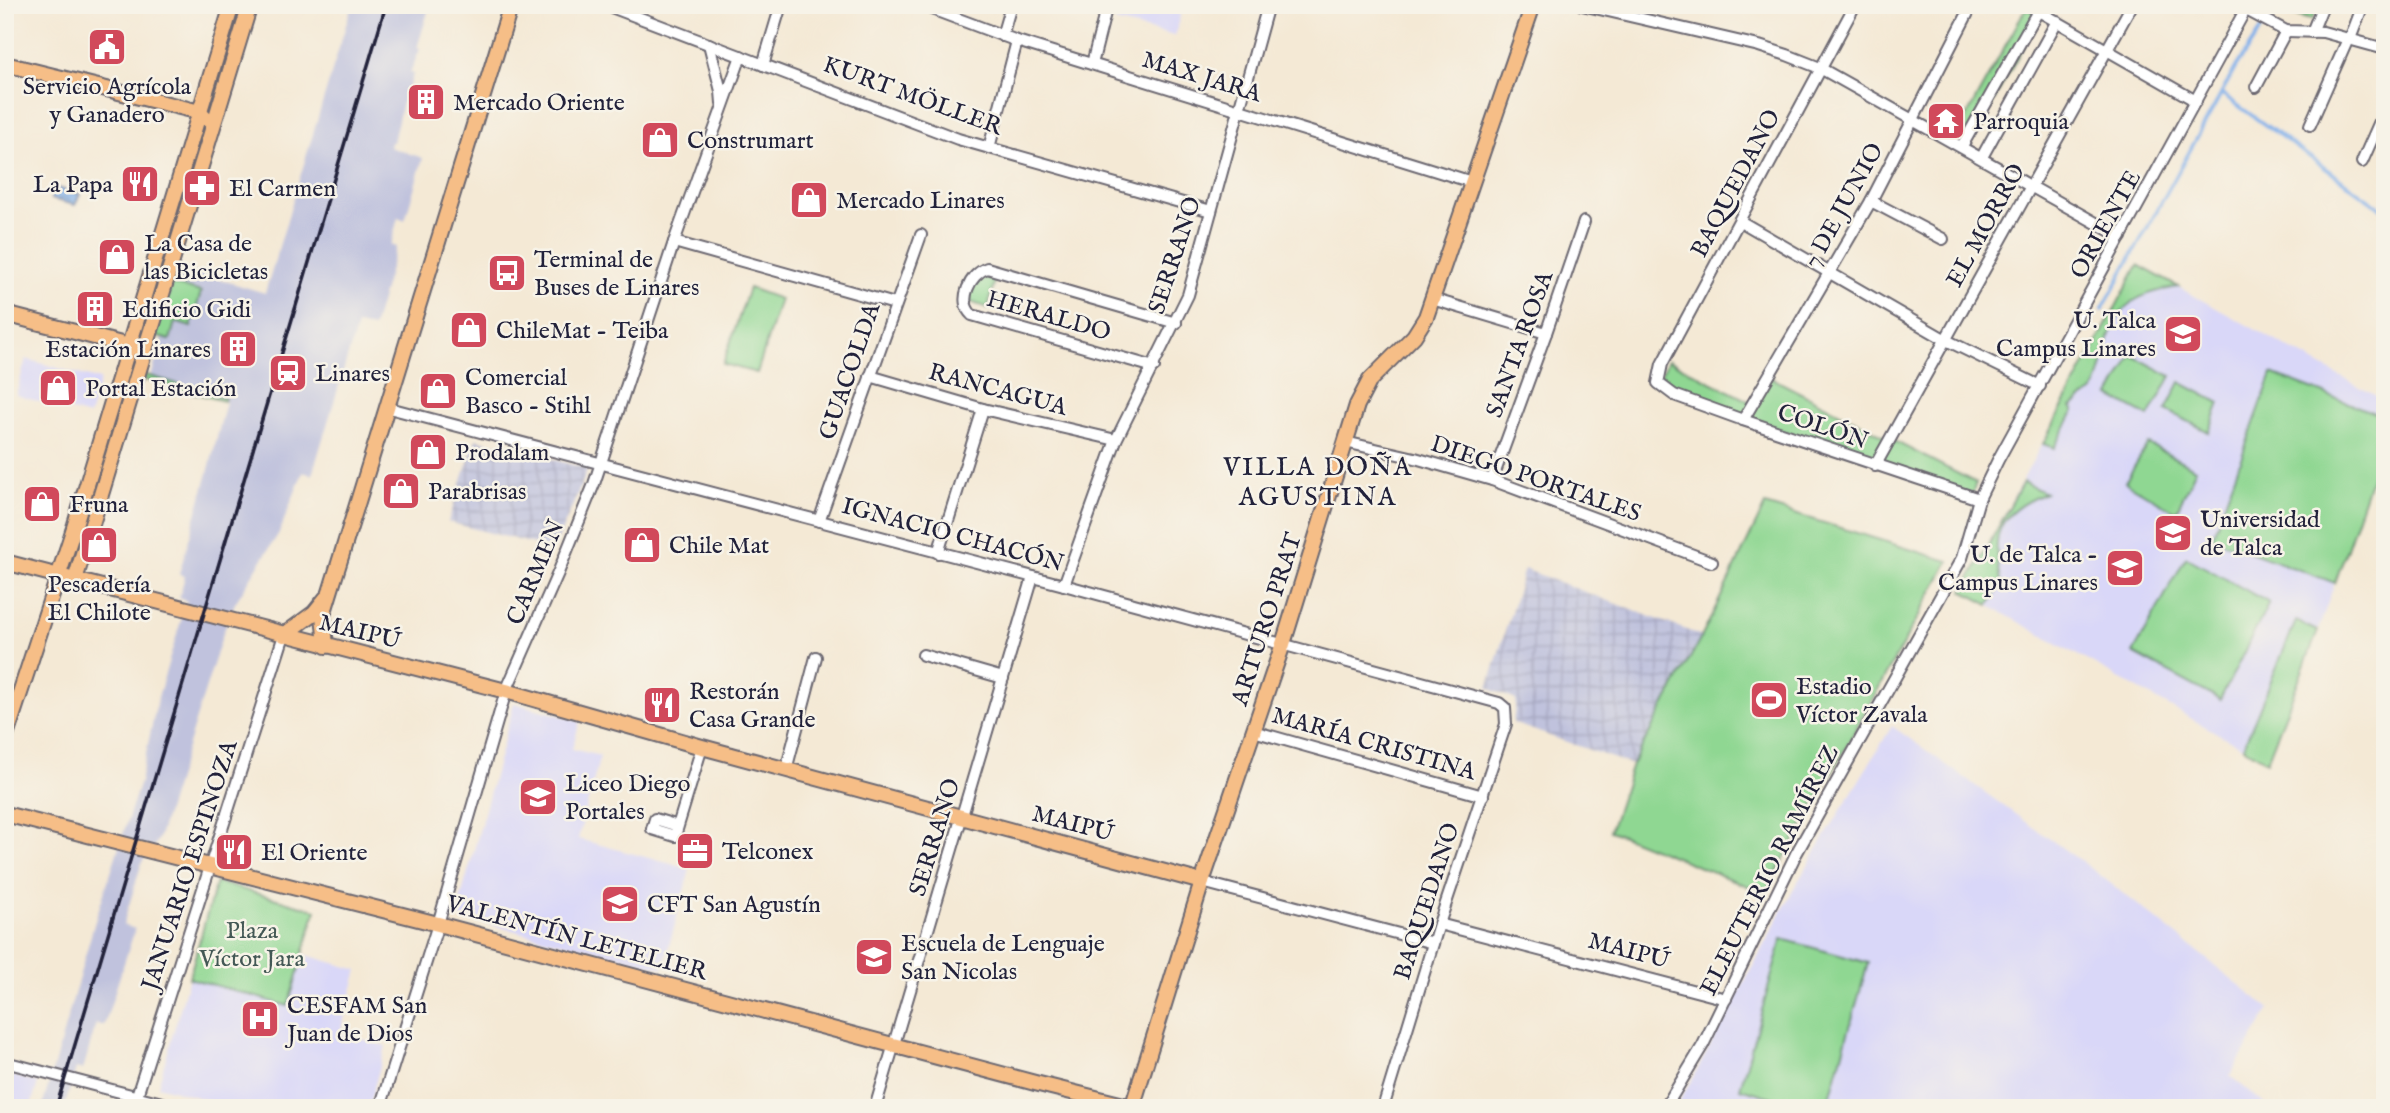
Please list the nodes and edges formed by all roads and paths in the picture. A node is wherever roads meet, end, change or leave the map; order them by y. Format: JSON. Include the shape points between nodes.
{"nodes":[{"id":1,"x":232,"y":5,"type":"edge"},
{"id":2,"x":250,"y":5,"type":"edge"},
{"id":3,"x":511,"y":5,"type":"edge"},
{"id":4,"x":606,"y":5,"type":"edge"},
{"id":5,"x":781,"y":5,"type":"edge"},
{"id":6,"x":921,"y":5,"type":"edge"},
{"id":7,"x":1011,"y":5,"type":"edge"},
{"id":8,"x":1107,"y":5,"type":"edge"},
{"id":9,"x":1268,"y":5,"type":"edge"},
{"id":10,"x":1533,"y":5,"type":"edge"},
{"id":11,"x":1582,"y":5,"type":"edge"},
{"id":12,"x":1855,"y":5,"type":"edge"},
{"id":13,"x":1972,"y":5,"type":"edge"},
{"id":14,"x":2132,"y":5,"type":"edge"},
{"id":15,"x":2323,"y":5,"type":"edge"},
{"id":16,"x":2363,"y":5,"type":"edge"},
{"id":17,"x":2243,"y":7,"type":"edge"},
{"id":18,"x":2041,"y":9,"type":"edge"},
{"id":19,"x":2057,"y":21,"type":"junction"},
{"id":20,"x":2282,"y":30,"type":"junction"},
{"id":21,"x":2312,"y":32,"type":"junction"},
{"id":22,"x":1002,"y":36,"type":"junction"},
{"id":23,"x":2349,"y":39,"type":"junction"},
{"id":24,"x":1017,"y":41,"type":"junction"},
{"id":25,"x":709,"y":44,"type":"junction"},
{"id":26,"x":2385,"y":49,"type":"edge"},
{"id":27,"x":2106,"y":51,"type":"junction"},
{"id":28,"x":741,"y":56,"type":"junction"},
{"id":29,"x":5,"y":64,"type":"edge"},
{"id":30,"x":1092,"y":64,"type":"junction"},
{"id":31,"x":763,"y":65,"type":"junction"},
{"id":32,"x":1820,"y":68,"type":"junction"},
{"id":33,"x":2256,"y":88,"type":"dead end"},
{"id":34,"x":2196,"y":101,"type":"junction"},
{"id":35,"x":722,"y":109,"type":"junction"},
{"id":36,"x":1239,"y":109,"type":"junction"},
{"id":37,"x":2385,"y":110,"type":"edge"},
{"id":38,"x":200,"y":112,"type":"junction"},
{"id":39,"x":1913,"y":119,"type":"junction"},
{"id":40,"x":2310,"y":125,"type":"dead end"},
{"id":41,"x":211,"y":134,"type":"junction"},
{"id":42,"x":1962,"y":146,"type":"junction"},
{"id":43,"x":989,"y":148,"type":"junction"},
{"id":44,"x":1982,"y":157,"type":"junction"},
{"id":45,"x":2362,"y":162,"type":"dead end"},
{"id":46,"x":1472,"y":183,"type":"junction"},
{"id":47,"x":2030,"y":185,"type":"junction"},
{"id":48,"x":1871,"y":201,"type":"junction"},
{"id":49,"x":1211,"y":211,"type":"junction"},
{"id":50,"x":1740,"y":221,"type":"junction"},
{"id":51,"x":1584,"y":222,"type":"dead end"},
{"id":52,"x":921,"y":235,"type":"dead end"},
{"id":53,"x":2122,"y":237,"type":"junction"},
{"id":54,"x":1943,"y":239,"type":"dead end"},
{"id":55,"x":674,"y":242,"type":"junction"},
{"id":56,"x":1829,"y":274,"type":"junction"},
{"id":57,"x":1432,"y":299,"type":"junction"},
{"id":58,"x":895,"y":304,"type":"junction"},
{"id":59,"x":5,"y":314,"type":"edge"},
{"id":60,"x":1176,"y":323,"type":"junction"},
{"id":61,"x":1546,"y":333,"type":"junction"},
{"id":62,"x":1946,"y":340,"type":"junction"},
{"id":63,"x":129,"y":346,"type":"junction"},
{"id":64,"x":146,"y":351,"type":"junction"},
{"id":65,"x":1154,"y":367,"type":"junction"},
{"id":66,"x":870,"y":376,"type":"junction"},
{"id":67,"x":1658,"y":383,"type":"joint"},
{"id":68,"x":2040,"y":386,"type":"junction"},
{"id":69,"x":388,"y":408,"type":"junction"},
{"id":70,"x":983,"y":409,"type":"junction"},
{"id":71,"x":1743,"y":420,"type":"junction"},
{"id":72,"x":1116,"y":440,"type":"junction"},
{"id":73,"x":1345,"y":442,"type":"junction"},
{"id":74,"x":601,"y":463,"type":"junction"},
{"id":75,"x":1875,"y":466,"type":"junction"},
{"id":76,"x":1492,"y":480,"type":"junction"},
{"id":77,"x":1979,"y":499,"type":"junction"},
{"id":78,"x":819,"y":521,"type":"junction"},
{"id":79,"x":938,"y":553,"type":"junction"},
{"id":80,"x":5,"y":562,"type":"edge"},
{"id":81,"x":1712,"y":562,"type":"dead end"},
{"id":82,"x":59,"y":576,"type":"junction"},
{"id":83,"x":1033,"y":577,"type":"junction"},
{"id":84,"x":75,"y":580,"type":"junction"},
{"id":85,"x":1064,"y":585,"type":"junction"},
{"id":86,"x":332,"y":588,"type":"junction"},
{"id":87,"x":284,"y":635,"type":"junction"},
{"id":88,"x":1283,"y":644,"type":"junction"},
{"id":89,"x":326,"y":646,"type":"junction"},
{"id":90,"x":923,"y":654,"type":"dead end"},
{"id":91,"x":816,"y":657,"type":"dead end"},
{"id":92,"x":1003,"y":678,"type":"junction"},
{"id":93,"x":506,"y":691,"type":"junction"},
{"id":94,"x":1505,"y":708,"type":"joint"},
{"id":95,"x":1253,"y":731,"type":"junction"},
{"id":96,"x":5,"y":739,"type":"edge"},
{"id":97,"x":702,"y":747,"type":"junction"},
{"id":98,"x":786,"y":770,"type":"junction"},
{"id":99,"x":1483,"y":796,"type":"junction"},
{"id":100,"x":5,"y":814,"type":"edge"},
{"id":101,"x":962,"y":816,"type":"junction"},
{"id":102,"x":678,"y":825,"type":"dead end"},
{"id":103,"x":210,"y":867,"type":"junction"},
{"id":104,"x":1202,"y":882,"type":"junction"},
{"id":105,"x":438,"y":923,"type":"junction"},
{"id":106,"x":1439,"y":924,"type":"junction"},
{"id":107,"x":1433,"y":943,"type":"junction"},
{"id":108,"x":1726,"y":999,"type":"junction"},
{"id":109,"x":894,"y":1046,"type":"junction"},
{"id":110,"x":5,"y":1062,"type":"edge"},
{"id":111,"x":135,"y":1102,"type":"edge"},
{"id":112,"x":1133,"y":1107,"type":"edge"},
{"id":113,"x":181,"y":1108,"type":"edge"},
{"id":114,"x":380,"y":1108,"type":"edge"},
{"id":115,"x":875,"y":1108,"type":"edge"},
{"id":116,"x":1383,"y":1108,"type":"edge"},
{"id":117,"x":1665,"y":1108,"type":"edge"}],
"edges":[{"from":1,"to":38,"type":"main road"},
{"from":2,"to":41,"type":"main road"},
{"from":3,"to":69,"type":"main road"},
{"from":4,"to":25,"type":"street","name":"KURT MÖLLER"},
{"from":5,"to":31,"type":"street"},
{"from":6,"to":22,"type":"street","name":"MAX JARA"},
{"from":7,"to":22,"type":"street"},
{"from":8,"to":30,"type":"street"},
{"from":9,"to":36,"type":"street","name":"SERRANO"},
{"from":10,"to":46,"type":"main road","name":"ARTURO PRAT"},
{"from":11,"to":32,"type":"street","via":[[1759,46]]},
{"from":12,"to":32,"type":"street","name":"BAQUEDANO"},
{"from":13,"to":39,"type":"street","name":"7 DE JUNIO"},
{"from":14,"to":27,"type":"street","name":"EL MORRO"},
{"from":15,"to":21,"type":"street"},
{"from":16,"to":23,"type":"street"},
{"from":17,"to":20,"type":"street"},
{"from":17,"to":34,"type":"street","name":"ORIENTE"},
{"from":18,"to":19,"type":"street"},
{"from":18,"to":42,"type":"street"},
{"from":19,"to":27,"type":"street"},
{"from":19,"to":44,"type":"street"},
{"from":20,"to":21,"type":"street"},
{"from":20,"to":33,"type":"street"},
{"from":21,"to":23,"type":"street"},
{"from":22,"to":24,"type":"street","name":"MAX JARA"},
{"from":23,"to":26,"type":"street"},
{"from":23,"to":40,"type":"street"},
{"from":24,"to":30,"type":"street","name":"MAX JARA"},
{"from":24,"to":43,"type":"street"},
{"from":25,"to":28,"type":"street","name":"KURT MÖLLER"},
{"from":25,"to":35,"type":"street"},
{"from":27,"to":34,"type":"street"},
{"from":27,"to":47,"type":"street","name":"EL MORRO"},
{"from":28,"to":31,"type":"street","name":"KURT MÖLLER"},
{"from":28,"to":35,"type":"street","name":"CARMEN"},
{"from":29,"to":38,"type":"main road"},
{"from":30,"to":36,"type":"street","name":"MAX JARA"},
{"from":31,"to":43,"type":"street","name":"KURT MÖLLER"},
{"from":32,"to":39,"type":"street"},
{"from":32,"to":50,"type":"street","name":"BAQUEDANO"},
{"from":34,"to":53,"type":"street","name":"ORIENTE"},
{"from":35,"to":55,"type":"street","name":"CARMEN"},
{"from":36,"to":46,"type":"street","name":"MAX JARA"},
{"from":36,"to":49,"type":"street","name":"SERRANO"},
{"from":37,"to":45,"type":"street"},
{"from":38,"to":41,"type":"main road","via":[[208,120]]},
{"from":38,"to":63,"type":"main road"},
{"from":39,"to":42,"type":"street"},
{"from":39,"to":48,"type":"street","name":"7 DE JUNIO"},
{"from":41,"to":64,"type":"main road"},
{"from":42,"to":44,"type":"street"},
{"from":43,"to":49,"type":"street","name":"KURT MÖLLER"},
{"from":44,"to":47,"type":"street"},
{"from":46,"to":57,"type":"main road","name":"ARTURO PRAT"},
{"from":47,"to":53,"type":"street"},
{"from":47,"to":62,"type":"street","name":"EL MORRO"},
{"from":48,"to":54,"type":"street"},
{"from":48,"to":56,"type":"street","name":"7 DE JUNIO"},
{"from":49,"to":60,"type":"street","name":"SERRANO","via":[[1193,281]]},
{"from":50,"to":56,"type":"street"},
{"from":50,"to":67,"type":"street","name":"BAQUEDANO","via":[[1662,364]]},
{"from":51,"to":61,"type":"street","name":"SANTA ROSA"},
{"from":52,"to":58,"type":"street","name":"GUACOLDA"},
{"from":53,"to":68,"type":"street","name":"ORIENTE"},
{"from":55,"to":58,"type":"street"},
{"from":55,"to":74,"type":"street","name":"CARMEN"},
{"from":56,"to":62,"type":"street"},
{"from":56,"to":71,"type":"street","name":"7 DE JUNIO"},
{"from":57,"to":61,"type":"street"},
{"from":57,"to":73,"type":"main road","name":"ARTURO PRAT","via":[[1414,336],[1363,392]]},
{"from":58,"to":66,"type":"street","name":"GUACOLDA"},
{"from":59,"to":63,"type":"main road"},
{"from":60,"to":65,"type":"street","name":"SERRANO"},
{"from":60,"to":65,"type":"street","name":"HERALDO","via":[[987,268],[972,277],[965,301],[972,315]]},
{"from":61,"to":76,"type":"street","name":"SANTA ROSA"},
{"from":62,"to":68,"type":"street"},
{"from":62,"to":75,"type":"street","name":"EL MORRO"},
{"from":63,"to":64,"type":"main road"},
{"from":63,"to":82,"type":"main road"},
{"from":64,"to":84,"type":"main road"},
{"from":65,"to":72,"type":"street","name":"SERRANO"},
{"from":66,"to":70,"type":"street","name":"RANCAGUA"},
{"from":66,"to":78,"type":"street","name":"GUACOLDA"},
{"from":67,"to":71,"type":"street","name":"COLÓN","via":[[1674,395]]},
{"from":68,"to":77,"type":"street","name":"ORIENTE"},
{"from":69,"to":74,"type":"street","name":"IGNACIO CHACÓN"},
{"from":69,"to":86,"type":"main road"},
{"from":70,"to":72,"type":"street","name":"RANCAGUA"},
{"from":70,"to":79,"type":"street"},
{"from":71,"to":75,"type":"street","name":"COLÓN"},
{"from":72,"to":85,"type":"street","name":"SERRANO"},
{"from":73,"to":76,"type":"street","name":"DIEGO PORTALES"},
{"from":73,"to":88,"type":"main road","name":"ARTURO PRAT"},
{"from":74,"to":78,"type":"street","name":"IGNACIO CHACÓN"},
{"from":74,"to":93,"type":"street","name":"CARMEN"},
{"from":75,"to":77,"type":"street","name":"COLÓN"},
{"from":76,"to":81,"type":"street","name":"DIEGO PORTALES"},
{"from":77,"to":108,"type":"street","name":"ELEUTERIO RAMÍREZ","via":[[1962,558],[1796,854]]},
{"from":78,"to":79,"type":"street","name":"IGNACIO CHACÓN"},
{"from":79,"to":83,"type":"street","name":"IGNACIO CHACÓN"},
{"from":80,"to":82,"type":"main road","name":"MAIPÚ"},
{"from":82,"to":84,"type":"main road","name":"MAIPÚ"},
{"from":82,"to":96,"type":"main road"},
{"from":83,"to":85,"type":"street","name":"IGNACIO CHACÓN"},
{"from":83,"to":92,"type":"street","name":"SERRANO"},
{"from":84,"to":87,"type":"main road","name":"MAIPÚ"},
{"from":85,"to":88,"type":"street","name":"IGNACIO CHACÓN"},
{"from":86,"to":87,"type":"main road","via":[[314,613]]},
{"from":86,"to":89,"type":"main road","via":[[322,621]]},
{"from":87,"to":89,"type":"main road","name":"MAIPÚ"},
{"from":87,"to":103,"type":"street","name":"JANUARIO ESPINOZA"},
{"from":88,"to":94,"type":"street","name":"IGNACIO CHACÓN","via":[[1490,700]]},
{"from":88,"to":95,"type":"main road","name":"ARTURO PRAT"},
{"from":89,"to":93,"type":"main road","name":"MAIPÚ"},
{"from":90,"to":92,"type":"street"},
{"from":91,"to":98,"type":"street"},
{"from":92,"to":101,"type":"street","name":"SERRANO"},
{"from":93,"to":97,"type":"main road","name":"MAIPÚ"},
{"from":93,"to":105,"type":"street","name":"CARMEN"},
{"from":94,"to":99,"type":"street","name":"BAQUEDANO","via":[[1506,724]]},
{"from":95,"to":99,"type":"street","name":"MARÍA CRISTINA"},
{"from":95,"to":104,"type":"main road","name":"ARTURO PRAT"},
{"from":97,"to":98,"type":"main road","name":"MAIPÚ"},
{"from":97,"to":102,"type":"street"},
{"from":98,"to":101,"type":"main road","name":"MAIPÚ"},
{"from":99,"to":106,"type":"street","name":"BAQUEDANO"},
{"from":100,"to":103,"type":"main road","name":"VALENTÍN LETELIER"},
{"from":101,"to":104,"type":"main road","name":"MAIPÚ"},
{"from":101,"to":109,"type":"street","name":"SERRANO"},
{"from":103,"to":105,"type":"main road","name":"VALENTÍN LETELIER"},
{"from":103,"to":111,"type":"street","name":"JANUARIO ESPINOZA"},
{"from":104,"to":107,"type":"street","name":"MAIPÚ"},
{"from":104,"to":112,"type":"main road","name":"ARTURO PRAT"},
{"from":105,"to":109,"type":"main road","name":"VALENTÍN LETELIER"},
{"from":105,"to":114,"type":"street","name":"CARMEN"},
{"from":106,"to":107,"type":"street","name":"BAQUEDANO"},
{"from":106,"to":108,"type":"street","name":"MAIPÚ"},
{"from":107,"to":116,"type":"street","name":"BAQUEDANO"},
{"from":108,"to":117,"type":"street","name":"ELEUTERIO RAMÍREZ"},
{"from":109,"to":112,"type":"main road","name":"VALENTÍN LETELIER"},
{"from":109,"to":115,"type":"street","name":"SERRANO"},
{"from":110,"to":111,"type":"street"},
{"from":111,"to":113,"type":"street"}]}
